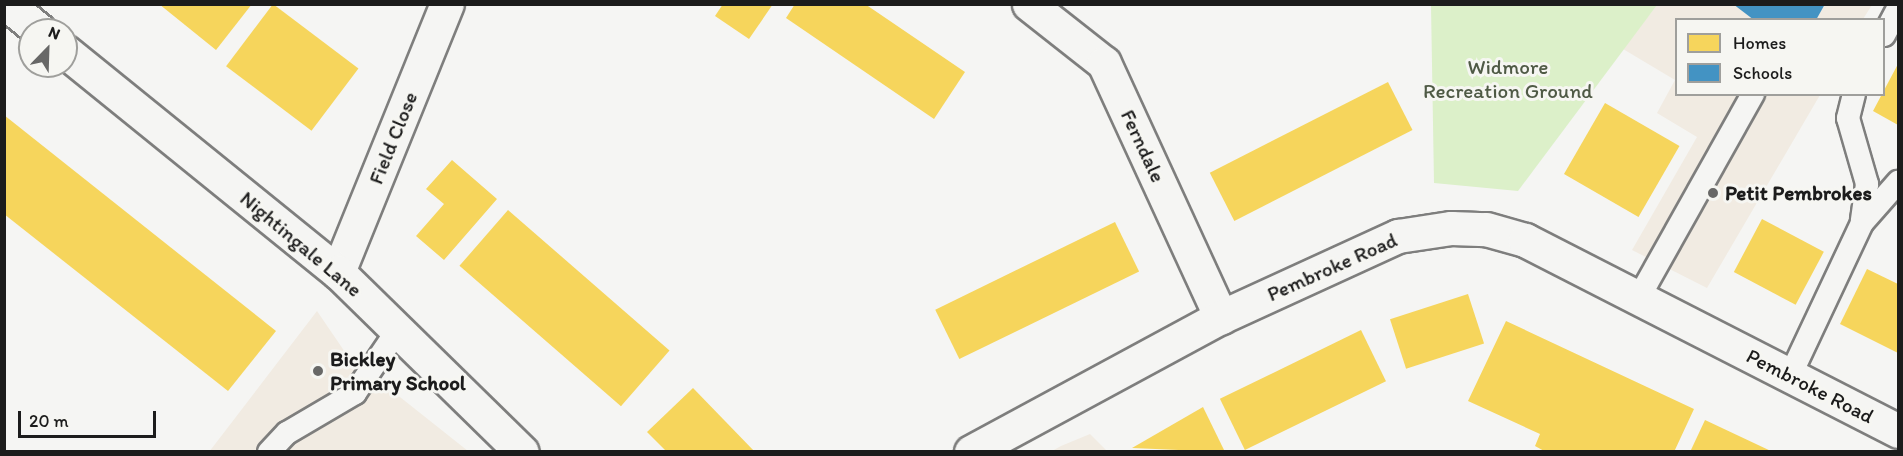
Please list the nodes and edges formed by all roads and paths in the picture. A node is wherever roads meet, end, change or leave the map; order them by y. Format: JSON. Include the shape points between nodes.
{"nodes":[{"id":1,"x":7,"y":4,"type":"edge"},
{"id":2,"x":447,"y":4,"type":"edge"},
{"id":3,"x":1029,"y":4,"type":"edge"},
{"id":4,"x":1899,"y":9,"type":"edge"},
{"id":5,"x":24,"y":18,"type":"edge"},
{"id":6,"x":1885,"y":33,"type":"edge"},
{"id":7,"x":78,"y":62,"type":"edge"},
{"id":8,"x":1752,"y":96,"type":"edge"},
{"id":9,"x":1854,"y":96,"type":"edge"},
{"id":10,"x":1899,"y":182,"type":"edge"},
{"id":11,"x":1862,"y":223,"type":"junction"},
{"id":12,"x":338,"y":272,"type":"junction"},
{"id":13,"x":1638,"y":299,"type":"junction"},
{"id":14,"x":1221,"y":316,"type":"junction"},
{"id":15,"x":397,"y":331,"type":"junction"},
{"id":16,"x":1790,"y":376,"type":"junction"},
{"id":17,"x":1899,"y":431,"type":"edge"},
{"id":18,"x":269,"y":452,"type":"edge"},
{"id":19,"x":522,"y":452,"type":"edge"},
{"id":20,"x":971,"y":452,"type":"edge"}],
"edges":[{"from":1,"to":5,"type":"street"},
{"from":2,"to":12,"type":"street","name":"Field Close"},
{"from":3,"to":14,"type":"street","name":"Ferndale","via":[[1104,63]]},
{"from":4,"to":6,"type":"lane"},
{"from":7,"to":12,"type":"street","name":"Nightingale Lane"},
{"from":8,"to":13,"type":"lane"},
{"from":9,"to":11,"type":"lane","via":[[1848,118],[1867,184]]},
{"from":10,"to":11,"type":"lane"},
{"from":11,"to":16,"type":"lane"},
{"from":12,"to":15,"type":"street","name":"Nightingale Lane"},
{"from":13,"to":14,"type":"street","name":"Pembroke Road","via":[[1525,240],[1451,228],[1398,236]]},
{"from":13,"to":16,"type":"street","name":"Pembroke Road"},
{"from":14,"to":20,"type":"street","name":"Pembroke Road"},
{"from":15,"to":18,"type":"lane","via":[[355,393],[287,433]]},
{"from":15,"to":19,"type":"street","name":"Nightingale Lane"},
{"from":16,"to":17,"type":"street","name":"Pembroke Road"}]}
